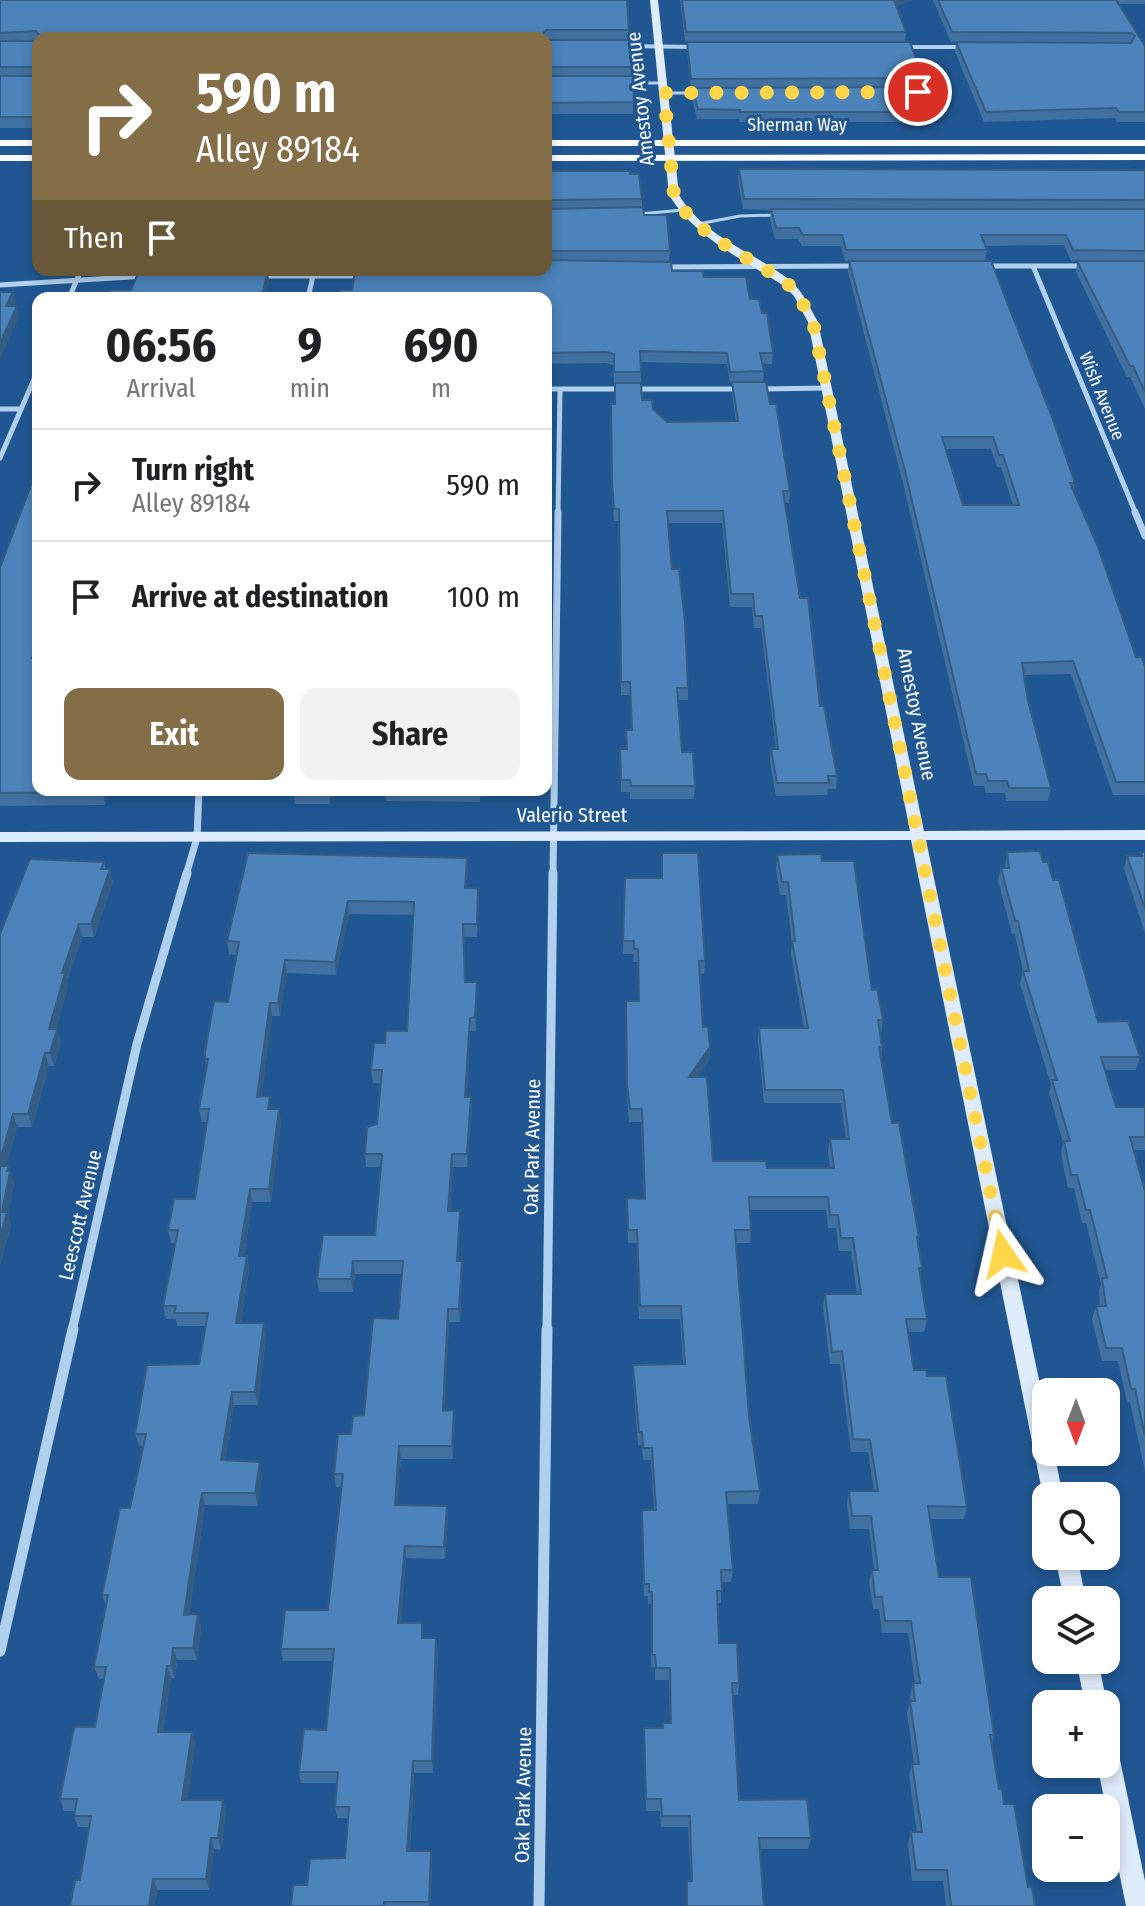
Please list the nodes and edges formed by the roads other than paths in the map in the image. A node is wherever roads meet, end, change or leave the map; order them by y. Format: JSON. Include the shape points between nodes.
{"nodes":[{"id":1,"x":654,"y":0,"type":"edge"},
{"id":2,"x":620,"y":46,"type":"edge"},
{"id":3,"x":659,"y":46,"type":"junction"},
{"id":4,"x":711,"y":47,"type":"edge"},
{"id":5,"x":896,"y":47,"type":"edge"},
{"id":6,"x":974,"y":47,"type":"edge"},
{"id":7,"x":623,"y":83,"type":"edge"},
{"id":8,"x":663,"y":88,"type":"junction"},
{"id":9,"x":917,"y":92,"type":"edge"},
{"id":10,"x":948,"y":92,"type":"dead end"},
{"id":11,"x":701,"y":93,"type":"edge"},
{"id":12,"x":0,"y":143,"type":"edge"},
{"id":13,"x":32,"y":143,"type":"edge"},
{"id":14,"x":552,"y":143,"type":"edge"},
{"id":15,"x":1145,"y":143,"type":"edge"},
{"id":16,"x":670,"y":150,"type":"junction"},
{"id":17,"x":1145,"y":157,"type":"edge"},
{"id":18,"x":0,"y":158,"type":"edge"},
{"id":19,"x":32,"y":158,"type":"edge"},
{"id":20,"x":552,"y":158,"type":"edge"},
{"id":21,"x":683,"y":210,"type":"junction"},
{"id":22,"x":638,"y":214,"type":"edge"},
{"id":23,"x":781,"y":215,"type":"edge"},
{"id":24,"x":698,"y":224,"type":"junction"},
{"id":25,"x":761,"y":265,"type":"junction"},
{"id":26,"x":865,"y":266,"type":"edge"},
{"id":27,"x":973,"y":266,"type":"edge"},
{"id":28,"x":1033,"y":266,"type":"junction"},
{"id":29,"x":1097,"y":266,"type":"edge"},
{"id":30,"x":651,"y":267,"type":"edge"},
{"id":31,"x":79,"y":276,"type":"edge"},
{"id":32,"x":148,"y":276,"type":"edge"},
{"id":33,"x":253,"y":276,"type":"edge"},
{"id":34,"x":313,"y":276,"type":"junction"},
{"id":35,"x":373,"y":276,"type":"edge"},
{"id":36,"x":77,"y":280,"type":"junction"},
{"id":37,"x":0,"y":285,"type":"edge"},
{"id":38,"x":72,"y":292,"type":"edge"},
{"id":39,"x":309,"y":292,"type":"edge"},
{"id":40,"x":32,"y":384,"type":"edge"},
{"id":41,"x":827,"y":388,"type":"junction"},
{"id":42,"x":552,"y":389,"type":"edge"},
{"id":43,"x":560,"y":389,"type":"junction"},
{"id":44,"x":0,"y":409,"type":"edge"},
{"id":45,"x":21,"y":409,"type":"junction"},
{"id":46,"x":0,"y":458,"type":"edge"},
{"id":47,"x":1145,"y":536,"type":"edge"},
{"id":48,"x":199,"y":796,"type":"edge"},
{"id":49,"x":554,"y":835,"type":"junction"},
{"id":50,"x":917,"y":835,"type":"junction"},
{"id":51,"x":1145,"y":835,"type":"edge"},
{"id":52,"x":0,"y":837,"type":"edge"},
{"id":53,"x":197,"y":838,"type":"junction"},
{"id":54,"x":1050,"y":1482,"type":"edge"},
{"id":55,"x":0,"y":1651,"type":"edge"},
{"id":56,"x":1112,"y":1778,"type":"edge"},
{"id":57,"x":539,"y":1906,"type":"edge"},
{"id":58,"x":1138,"y":1906,"type":"edge"}],
"edges":[{"from":1,"to":3,"type":"street","name":"Amestoy Avenue"},
{"from":2,"to":3,"type":"street"},
{"from":3,"to":4,"type":"street"},
{"from":3,"to":8,"type":"street","name":"Amestoy Avenue"},
{"from":5,"to":6,"type":"street"},
{"from":7,"to":8,"type":"lane"},
{"from":8,"to":11,"type":"lane"},
{"from":8,"to":16,"type":"street","name":"Amestoy Avenue"},
{"from":9,"to":10,"type":"lane"},
{"from":12,"to":13,"type":"main road"},
{"from":14,"to":16,"type":"main road","name":"Sherman Way"},
{"from":15,"to":16,"type":"main road","name":"Sherman Way"},
{"from":16,"to":17,"type":"main road","name":"Sherman Way"},
{"from":16,"to":20,"type":"main road","name":"Sherman Way"},
{"from":16,"to":21,"type":"street","name":"Amestoy Avenue","via":[[674,195]]},
{"from":18,"to":19,"type":"main road"},
{"from":21,"to":22,"type":"lane"},
{"from":21,"to":24,"type":"street","name":"Amestoy Avenue"},
{"from":23,"to":24,"type":"lane"},
{"from":24,"to":25,"type":"street","name":"Amestoy Avenue"},
{"from":25,"to":26,"type":"street"},
{"from":25,"to":30,"type":"street"},
{"from":25,"to":41,"type":"street","name":"Amestoy Avenue","via":[[788,284],[810,315]]},
{"from":27,"to":28,"type":"street"},
{"from":28,"to":29,"type":"street"},
{"from":28,"to":47,"type":"street","name":"Wish Avenue"},
{"from":31,"to":36,"type":"street"},
{"from":32,"to":36,"type":"street"},
{"from":33,"to":34,"type":"street"},
{"from":34,"to":35,"type":"street"},
{"from":34,"to":39,"type":"street"},
{"from":36,"to":37,"type":"street"},
{"from":36,"to":38,"type":"street"},
{"from":40,"to":45,"type":"street"},
{"from":41,"to":43,"type":"street"},
{"from":41,"to":50,"type":"street","name":"Amestoy Avenue"},
{"from":42,"to":43,"type":"street"},
{"from":43,"to":49,"type":"street","name":"Oak Park Avenue"},
{"from":44,"to":45,"type":"street"},
{"from":45,"to":46,"type":"street"},
{"from":48,"to":53,"type":"street","name":"Leescott Avenue"},
{"from":49,"to":50,"type":"street","name":"Valerio Street"},
{"from":49,"to":53,"type":"street","name":"Valerio Street"},
{"from":49,"to":57,"type":"street","name":"Oak Park Avenue"},
{"from":50,"to":51,"type":"street","name":"Valerio Street"},
{"from":50,"to":54,"type":"street","name":"Amestoy Avenue"},
{"from":52,"to":53,"type":"street","name":"Valerio Street"},
{"from":53,"to":55,"type":"street","name":"Leescott Avenue","via":[[137,1044]]},
{"from":56,"to":58,"type":"street"}]}
